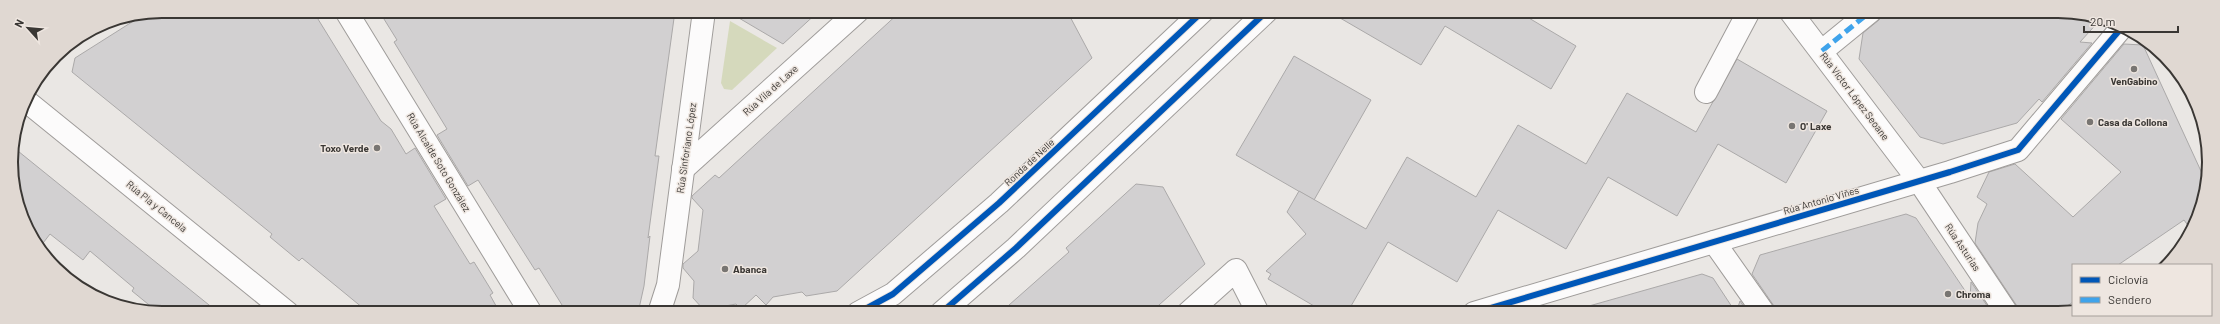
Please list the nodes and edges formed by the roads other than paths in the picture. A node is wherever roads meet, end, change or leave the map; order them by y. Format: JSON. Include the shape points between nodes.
{"nodes":[{"id":1,"x":350,"y":18,"type":"edge"},
{"id":2,"x":703,"y":18,"type":"edge"},
{"id":3,"x":850,"y":18,"type":"edge"},
{"id":4,"x":1196,"y":18,"type":"edge"},
{"id":5,"x":1260,"y":18,"type":"edge"},
{"id":6,"x":1745,"y":18,"type":"edge"},
{"id":7,"x":1796,"y":18,"type":"edge"},
{"id":8,"x":1862,"y":18,"type":"edge"},
{"id":9,"x":2118,"y":31,"type":"edge"},
{"id":10,"x":1822,"y":51,"type":"junction"},
{"id":11,"x":1706,"y":92,"type":"dead end"},
{"id":12,"x":30,"y":104,"type":"edge"},
{"id":13,"x":683,"y":169,"type":"junction"},
{"id":14,"x":1919,"y":181,"type":"junction"},
{"id":15,"x":1714,"y":242,"type":"junction"},
{"id":16,"x":668,"y":285,"type":"junction"},
{"id":17,"x":279,"y":306,"type":"edge"},
{"id":18,"x":527,"y":306,"type":"edge"},
{"id":19,"x":661,"y":306,"type":"edge"},
{"id":20,"x":671,"y":306,"type":"edge"},
{"id":21,"x":871,"y":306,"type":"edge"},
{"id":22,"x":949,"y":306,"type":"edge"},
{"id":23,"x":1196,"y":306,"type":"edge"},
{"id":24,"x":1254,"y":306,"type":"edge"},
{"id":25,"x":1498,"y":306,"type":"edge"},
{"id":26,"x":1759,"y":306,"type":"edge"},
{"id":27,"x":2002,"y":306,"type":"edge"}],
"edges":[{"from":1,"to":18,"type":"street","name":"Rúa Alcalde Soto González"},
{"from":2,"to":13,"type":"street","name":"Rúa Sinforiano López"},
{"from":3,"to":13,"type":"street","name":"Rúa Vila de Laxe"},
{"from":4,"to":21,"type":"street","name":"Ronda de Nelle","via":[[1000,203],[893,294]]},
{"from":5,"to":22,"type":"street","via":[[1016,248]]},
{"from":6,"to":11,"type":"street"},
{"from":7,"to":10,"type":"street","name":"Rúa Víctor López Seoane"},
{"from":8,"to":10,"type":"street"},
{"from":9,"to":14,"type":"street","name":"Rúa Antonio Viñes","via":[[2018,150]]},
{"from":10,"to":14,"type":"street","name":"Rúa Víctor López Seoane"},
{"from":12,"to":17,"type":"street","name":"Rúa Pla y Cancela"},
{"from":13,"to":16,"type":"street","name":"Rúa Sinforiano López"},
{"from":14,"to":15,"type":"street","name":"Rúa Antonio Viñes"},
{"from":14,"to":27,"type":"street","name":"Rúa Asturias"},
{"from":15,"to":25,"type":"street","name":"Rúa Antonio Viñes"},
{"from":15,"to":26,"type":"street"},
{"from":16,"to":19,"type":"street","name":"Rúa Sinforiano López"},
{"from":16,"to":20,"type":"street","name":"Rúa Sinforiano López"},
{"from":23,"to":24,"type":"street","via":[[1236,270]]}]}
